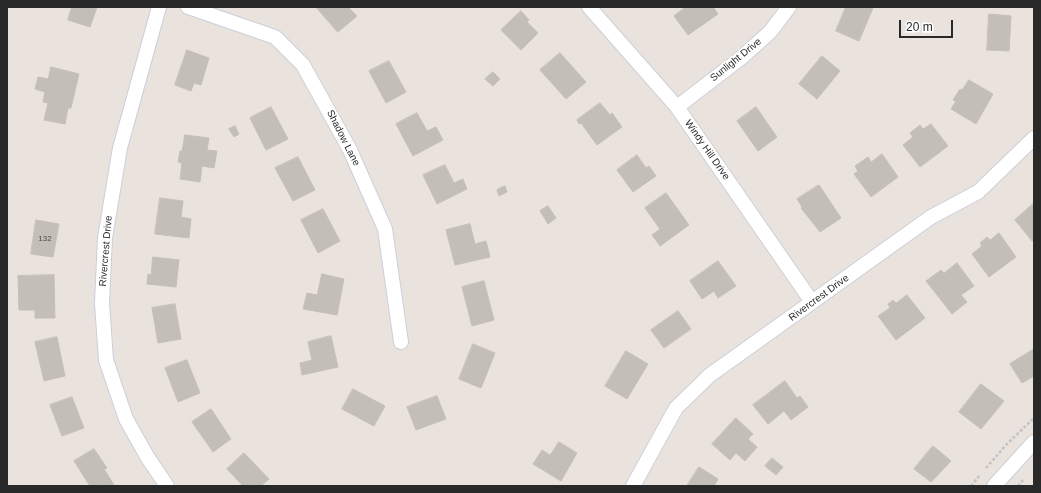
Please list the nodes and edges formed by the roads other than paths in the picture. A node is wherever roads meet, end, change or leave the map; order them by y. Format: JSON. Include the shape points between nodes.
{"nodes":[{"id":1,"x":159,"y":7,"type":"edge"},
{"id":2,"x":188,"y":7,"type":"edge"},
{"id":3,"x":589,"y":7,"type":"edge"},
{"id":4,"x":789,"y":7,"type":"edge"},
{"id":5,"x":677,"y":107,"type":"junction"},
{"id":6,"x":1034,"y":138,"type":"edge"},
{"id":7,"x":812,"y":302,"type":"junction"},
{"id":8,"x":402,"y":342,"type":"dead end"},
{"id":9,"x":1034,"y":442,"type":"edge"},
{"id":10,"x":167,"y":486,"type":"edge"},
{"id":11,"x":633,"y":486,"type":"edge"},
{"id":12,"x":994,"y":486,"type":"edge"}],
"edges":[{"from":1,"to":10,"type":"street","name":"Rivercrest Drive","via":[[120,148],[105,238],[102,303],[106,360],[126,419]]},
{"from":2,"to":8,"type":"street","name":"Shadow Lane","via":[[275,37],[303,65],[350,150],[385,229]]},
{"from":3,"to":5,"type":"street","name":"Windy Hill Drive"},
{"from":4,"to":5,"type":"street","name":"Sunlight Drive","via":[[770,32],[741,58]]},
{"from":5,"to":7,"type":"street","name":"Windy Hill Drive"},
{"from":6,"to":7,"type":"street","name":"Rivercrest Drive","via":[[978,192],[932,217]]},
{"from":7,"to":11,"type":"street","name":"Rivercrest Drive","via":[[710,375],[676,408]]},
{"from":9,"to":12,"type":"street"}]}
